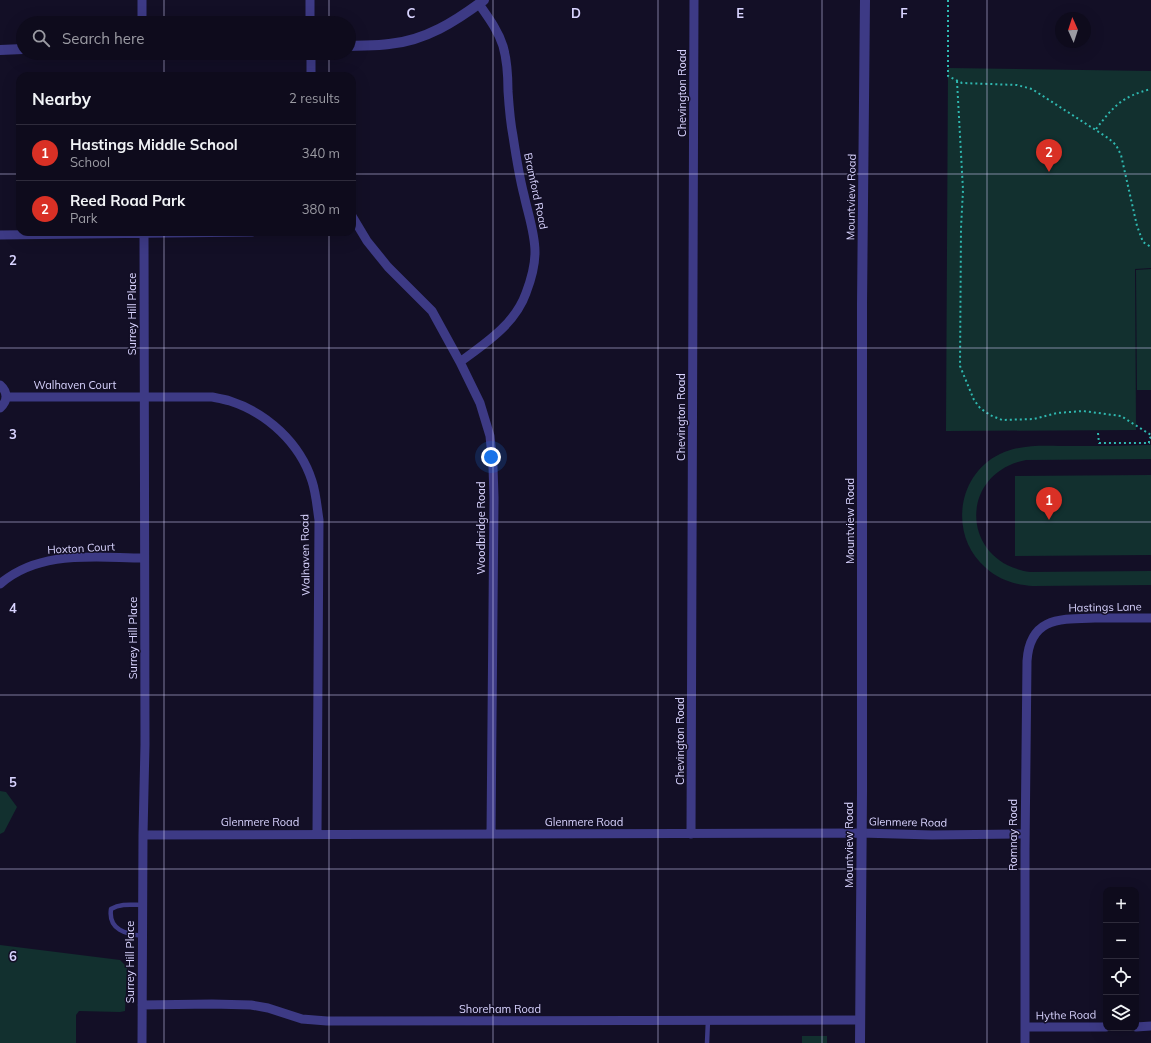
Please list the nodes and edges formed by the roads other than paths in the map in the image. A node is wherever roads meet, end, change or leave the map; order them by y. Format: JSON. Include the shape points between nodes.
{"nodes":[{"id":1,"x":142,"y":0,"type":"edge"},
{"id":2,"x":310,"y":0,"type":"edge"},
{"id":3,"x":694,"y":0,"type":"edge"},
{"id":4,"x":865,"y":0,"type":"edge"},
{"id":5,"x":481,"y":2,"type":"edge"},
{"id":6,"x":142,"y":16,"type":"edge"},
{"id":7,"x":310,"y":16,"type":"edge"},
{"id":8,"x":356,"y":46,"type":"edge"},
{"id":9,"x":0,"y":50,"type":"edge"},
{"id":10,"x":16,"y":50,"type":"edge"},
{"id":11,"x":311,"y":60,"type":"edge"},
{"id":12,"x":311,"y":72,"type":"edge"},
{"id":13,"x":356,"y":223,"type":"edge"},
{"id":14,"x":0,"y":235,"type":"edge"},
{"id":15,"x":16,"y":235,"type":"edge"},
{"id":16,"x":144,"y":236,"type":"edge"},
{"id":17,"x":460,"y":362,"type":"junction"},
{"id":18,"x":0,"y":385,"type":"edge"},
{"id":19,"x":6,"y":397,"type":"junction"},
{"id":20,"x":144,"y":397,"type":"junction"},
{"id":21,"x":0,"y":408,"type":"edge"},
{"id":22,"x":144,"y":558,"type":"junction"},
{"id":23,"x":0,"y":584,"type":"edge"},
{"id":24,"x":1151,"y":618,"type":"edge"},
{"id":25,"x":1038,"y":631,"type":"joint"},
{"id":26,"x":861,"y":833,"type":"junction"},
{"id":27,"x":317,"y":834,"type":"junction"},
{"id":28,"x":491,"y":834,"type":"junction"},
{"id":29,"x":691,"y":834,"type":"junction"},
{"id":30,"x":1025,"y":834,"type":"junction"},
{"id":31,"x":143,"y":835,"type":"junction"},
{"id":32,"x":143,"y":905,"type":"junction"},
{"id":33,"x":142,"y":936,"type":"junction"},
{"id":34,"x":142,"y":1004,"type":"junction"},
{"id":35,"x":708,"y":1020,"type":"junction"},
{"id":36,"x":860,"y":1020,"type":"junction"},
{"id":37,"x":1151,"y":1026,"type":"edge"},
{"id":38,"x":1103,"y":1027,"type":"edge"},
{"id":39,"x":1139,"y":1027,"type":"edge"},
{"id":40,"x":1026,"y":1028,"type":"junction"},
{"id":41,"x":142,"y":1043,"type":"edge"},
{"id":42,"x":707,"y":1043,"type":"edge"},
{"id":43,"x":860,"y":1043,"type":"edge"},
{"id":44,"x":1025,"y":1043,"type":"edge"}],
"edges":[{"from":1,"to":6,"type":"street"},
{"from":2,"to":7,"type":"street"},
{"from":3,"to":29,"type":"street","name":"Chevington Road"},
{"from":4,"to":26,"type":"street","name":"Mountview Road"},
{"from":5,"to":8,"type":"street","via":[[439,30],[405,42]]},
{"from":5,"to":17,"type":"street","name":"Bramford Road","via":[[499,35],[503,48],[513,135],[535,250],[531,279],[526,295],[517,310],[495,336]]},
{"from":9,"to":10,"type":"street"},
{"from":11,"to":12,"type":"street"},
{"from":13,"to":17,"type":"street","name":"Woodbridge Road","via":[[388,268],[432,311]]},
{"from":14,"to":15,"type":"street"},
{"from":16,"to":20,"type":"street","name":"Surrey Hill Place"},
{"from":17,"to":28,"type":"street","name":"Woodbridge Road","via":[[480,403],[490,436],[493,467]]},
{"from":18,"to":19,"type":"street"},
{"from":19,"to":20,"type":"street","name":"Walhaven Court"},
{"from":19,"to":21,"type":"street"},
{"from":20,"to":22,"type":"street","name":"Surrey Hill Place"},
{"from":20,"to":27,"type":"street","name":"Walhaven Road","via":[[212,397],[244,406],[263,417],[290,440],[302,457],[312,481],[319,520]]},
{"from":22,"to":23,"type":"street","name":"Hoxton Court","via":[[56,559],[33,564]]},
{"from":22,"to":31,"type":"street","name":"Surrey Hill Place"},
{"from":24,"to":25,"type":"street","name":"Hastings Lane","via":[[1064,619],[1049,622]]},
{"from":25,"to":30,"type":"street","name":"Romnay Road","via":[[1029,645],[1027,661]]},
{"from":26,"to":29,"type":"street","name":"Glenmere Road"},
{"from":26,"to":30,"type":"street","name":"Glenmere Road"},
{"from":26,"to":36,"type":"street","name":"Mountview Road"},
{"from":27,"to":28,"type":"street","name":"Glenmere Road"},
{"from":27,"to":31,"type":"street","name":"Glenmere Road"},
{"from":28,"to":29,"type":"street","name":"Glenmere Road"},
{"from":30,"to":40,"type":"street","name":"Romnay Road"},
{"from":31,"to":32,"type":"street","name":"Surrey Hill Place"},
{"from":32,"to":33,"type":"street","name":"Surrey Hill Place"},
{"from":32,"to":33,"type":"lane","via":[[116,906],[111,909],[110,914],[117,928]]},
{"from":33,"to":34,"type":"street","name":"Surrey Hill Place"},
{"from":34,"to":35,"type":"street","name":"Shoreham Road","via":[[251,1005],[302,1019],[327,1021]]},
{"from":34,"to":41,"type":"street","name":"Surrey Hill Place"},
{"from":35,"to":36,"type":"street","name":"Shoreham Road"},
{"from":35,"to":42,"type":"lane"},
{"from":36,"to":43,"type":"street","name":"Mountview Road"},
{"from":37,"to":39,"type":"street"},
{"from":38,"to":40,"type":"street","name":"Hythe Road"},
{"from":40,"to":44,"type":"street","name":"Romnay Road"}]}
